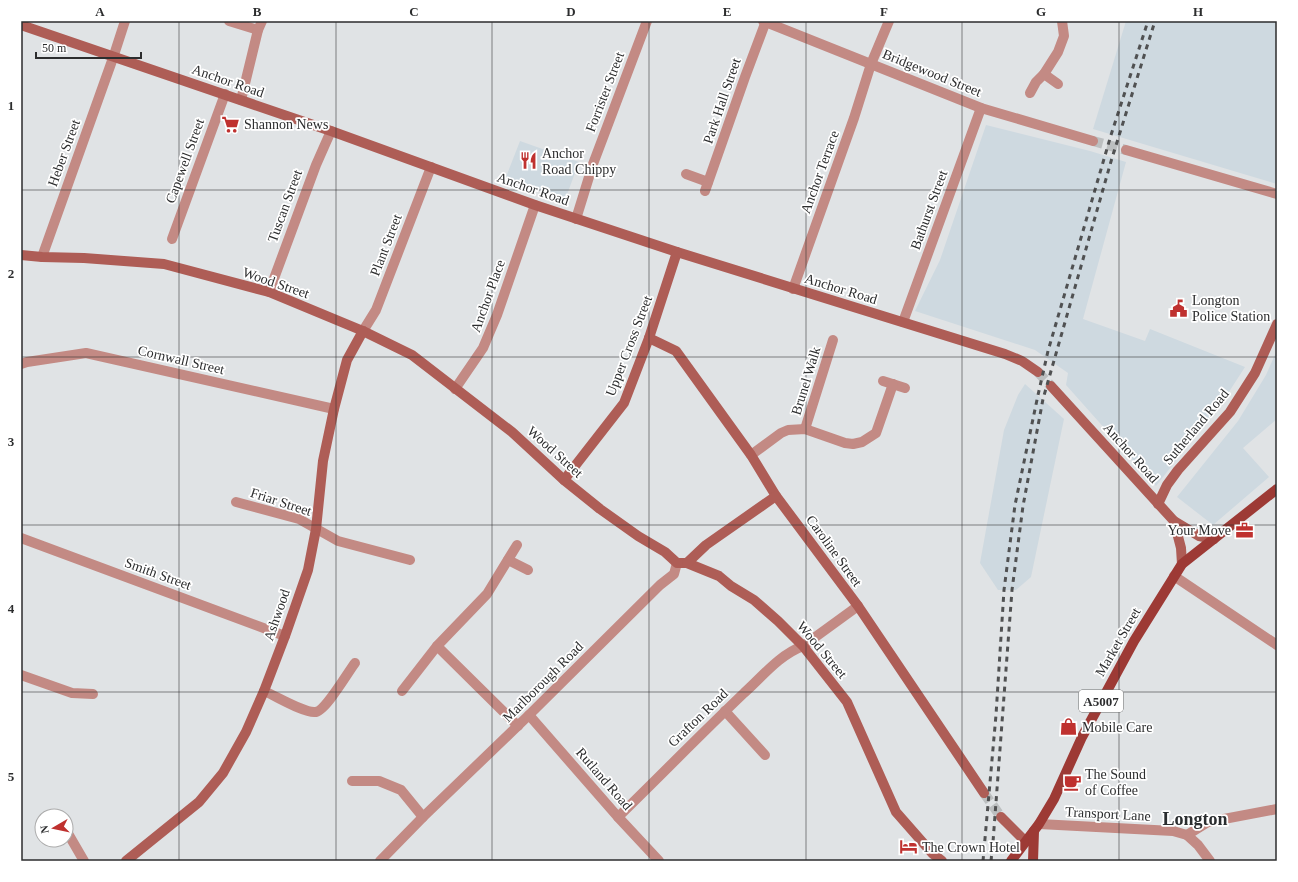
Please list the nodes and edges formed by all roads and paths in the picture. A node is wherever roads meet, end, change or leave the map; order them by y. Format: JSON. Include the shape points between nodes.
{"nodes":[{"id":1,"x":125,"y":21,"type":"edge"},
{"id":2,"x":229,"y":21,"type":"edge"},
{"id":3,"x":647,"y":21,"type":"edge"},
{"id":4,"x":765,"y":21,"type":"edge"},
{"id":5,"x":889,"y":21,"type":"edge"},
{"id":6,"x":1062,"y":21,"type":"edge"},
{"id":7,"x":21,"y":25,"type":"edge"},
{"id":8,"x":260,"y":25,"type":"edge"},
{"id":9,"x":113,"y":58,"type":"junction"},
{"id":10,"x":871,"y":64,"type":"junction"},
{"id":11,"x":1044,"y":74,"type":"junction"},
{"id":12,"x":1058,"y":84,"type":"dead end"},
{"id":13,"x":1030,"y":93,"type":"dead end"},
{"id":14,"x":225,"y":94,"type":"junction"},
{"id":15,"x":241,"y":100,"type":"junction"},
{"id":16,"x":981,"y":108,"type":"junction"},
{"id":17,"x":331,"y":131,"type":"junction"},
{"id":18,"x":1093,"y":141,"type":"tunnel mouth"},
{"id":19,"x":1126,"y":150,"type":"tunnel mouth"},
{"id":20,"x":431,"y":167,"type":"junction"},
{"id":21,"x":686,"y":174,"type":"dead end"},
{"id":22,"x":1277,"y":194,"type":"edge"},
{"id":23,"x":535,"y":205,"type":"junction"},
{"id":24,"x":576,"y":219,"type":"junction"},
{"id":25,"x":172,"y":239,"type":"dead end"},
{"id":26,"x":677,"y":252,"type":"junction"},
{"id":27,"x":21,"y":255,"type":"edge"},
{"id":28,"x":42,"y":257,"type":"junction"},
{"id":29,"x":793,"y":289,"type":"junction"},
{"id":30,"x":269,"y":292,"type":"junction"},
{"id":31,"x":903,"y":322,"type":"junction"},
{"id":32,"x":1277,"y":324,"type":"edge"},
{"id":33,"x":362,"y":331,"type":"junction"},
{"id":34,"x":649,"y":338,"type":"junction"},
{"id":35,"x":833,"y":340,"type":"dead end"},
{"id":36,"x":21,"y":364,"type":"edge"},
{"id":37,"x":1038,"y":372,"type":"tunnel mouth"},
{"id":38,"x":1051,"y":386,"type":"tunnel mouth"},
{"id":39,"x":905,"y":388,"type":"dead end"},
{"id":40,"x":455,"y":389,"type":"junction"},
{"id":41,"x":334,"y":409,"type":"junction"},
{"id":42,"x":805,"y":430,"type":"junction"},
{"id":43,"x":751,"y":455,"type":"junction"},
{"id":44,"x":564,"y":480,"type":"junction"},
{"id":45,"x":1277,"y":489,"type":"edge"},
{"id":46,"x":776,"y":496,"type":"junction"},
{"id":47,"x":236,"y":502,"type":"dead end"},
{"id":48,"x":1158,"y":504,"type":"junction"},
{"id":49,"x":1174,"y":521,"type":"junction"},
{"id":50,"x":316,"y":529,"type":"junction"},
{"id":51,"x":21,"y":538,"type":"edge"},
{"id":52,"x":1214,"y":539,"type":"junction"},
{"id":53,"x":517,"y":545,"type":"dead end"},
{"id":54,"x":410,"y":560,"type":"dead end"},
{"id":55,"x":508,"y":560,"type":"junction"},
{"id":56,"x":682,"y":563,"type":"junction"},
{"id":57,"x":1182,"y":564,"type":"junction"},
{"id":58,"x":528,"y":570,"type":"dead end"},
{"id":59,"x":1174,"y":576,"type":"junction"},
{"id":60,"x":858,"y":606,"type":"junction"},
{"id":61,"x":286,"y":636,"type":"junction"},
{"id":62,"x":1277,"y":645,"type":"edge"},
{"id":63,"x":436,"y":646,"type":"junction"},
{"id":64,"x":802,"y":646,"type":"junction"},
{"id":65,"x":355,"y":663,"type":"dead end"},
{"id":66,"x":21,"y":675,"type":"edge"},
{"id":67,"x":264,"y":691,"type":"junction"},
{"id":68,"x":402,"y":691,"type":"dead end"},
{"id":69,"x":93,"y":694,"type":"dead end"},
{"id":70,"x":725,"y":711,"type":"junction"},
{"id":71,"x":530,"y":715,"type":"junction"},
{"id":72,"x":518,"y":726,"type":"junction"},
{"id":73,"x":765,"y":755,"type":"dead end"},
{"id":74,"x":352,"y":781,"type":"dead end"},
{"id":75,"x":984,"y":793,"type":"tunnel mouth"},
{"id":76,"x":1277,"y":809,"type":"edge"},
{"id":77,"x":423,"y":817,"type":"junction"},
{"id":78,"x":618,"y":817,"type":"junction"},
{"id":79,"x":1001,"y":817,"type":"tunnel mouth"},
{"id":80,"x":1037,"y":827,"type":"junction"},
{"id":81,"x":1187,"y":836,"type":"junction"},
{"id":82,"x":1026,"y":842,"type":"junction"},
{"id":83,"x":74,"y":844,"type":"edge"},
{"id":84,"x":84,"y":861,"type":"edge"},
{"id":85,"x":126,"y":861,"type":"edge"},
{"id":86,"x":380,"y":861,"type":"edge"},
{"id":87,"x":659,"y":861,"type":"edge"},
{"id":88,"x":942,"y":861,"type":"edge"},
{"id":89,"x":1011,"y":861,"type":"edge"},
{"id":90,"x":1033,"y":861,"type":"edge"},
{"id":91,"x":1210,"y":861,"type":"edge"}],
"edges":[{"from":1,"to":9,"type":"street","name":"Heber Street"},
{"from":2,"to":8,"type":"street"},
{"from":3,"to":24,"type":"street","name":"Forrister Street","via":[[593,164]]},
{"from":4,"to":10,"type":"street","name":"Bridgewood Street"},
{"from":4,"to":21,"type":"street","name":"Park Hall Street","via":[[707,186]]},
{"from":5,"to":10,"type":"street","name":"Anchor Terrace"},
{"from":6,"to":11,"type":"street","via":[[1064,36],[1058,52]]},
{"from":7,"to":9,"type":"street","name":"Anchor Road"},
{"from":8,"to":15,"type":"street"},
{"from":9,"to":14,"type":"street","name":"Anchor Road"},
{"from":9,"to":28,"type":"street","name":"Heber Street"},
{"from":10,"to":16,"type":"street","name":"Bridgewood Street"},
{"from":10,"to":29,"type":"street","name":"Anchor Terrace"},
{"from":11,"to":12,"type":"street"},
{"from":11,"to":13,"type":"street"},
{"from":14,"to":15,"type":"street","name":"Anchor Road"},
{"from":14,"to":25,"type":"street","name":"Capewell Street"},
{"from":15,"to":17,"type":"street","name":"Anchor Road"},
{"from":16,"to":18,"type":"street","name":"Bridgewood Street"},
{"from":16,"to":31,"type":"street","name":"Bathurst Street"},
{"from":17,"to":20,"type":"street","name":"Anchor Road"},
{"from":17,"to":30,"type":"street","name":"Tuscan Street"},
{"from":19,"to":22,"type":"street"},
{"from":20,"to":23,"type":"street","name":"Anchor Road"},
{"from":20,"to":33,"type":"street","name":"Plant Street","via":[[376,310]]},
{"from":23,"to":24,"type":"street","name":"Anchor Road"},
{"from":23,"to":40,"type":"street","name":"Anchor Place","via":[[483,348]]},
{"from":24,"to":26,"type":"street","name":"Anchor Road"},
{"from":26,"to":29,"type":"street","name":"Anchor Road"},
{"from":26,"to":34,"type":"street","name":"Upper Cross Street"},
{"from":27,"to":28,"type":"street","name":"Wood Street"},
{"from":28,"to":30,"type":"street","name":"Wood Street","via":[[164,264]]},
{"from":29,"to":31,"type":"street","name":"Anchor Road"},
{"from":30,"to":33,"type":"street","name":"Wood Street"},
{"from":31,"to":37,"type":"street","name":"Anchor Road","via":[[1005,354]]},
{"from":32,"to":48,"type":"street","name":"Sutherland Road","via":[[1255,373],[1230,412],[1178,470]]},
{"from":33,"to":40,"type":"street","name":"Wood Street","via":[[412,356]]},
{"from":33,"to":41,"type":"street","name":"Ashwood","via":[[346,360]]},
{"from":34,"to":43,"type":"street","name":"Caroline Street","via":[[676,351]]},
{"from":34,"to":44,"type":"street","name":"Upper Cross Street","via":[[624,403]]},
{"from":35,"to":42,"type":"street","name":"Brunel Walk"},
{"from":36,"to":41,"type":"street","name":"Cornwall Street","via":[[86,353]]},
{"from":38,"to":48,"type":"street","name":"Anchor Road"},
{"from":39,"to":42,"type":"street","via":[[888,382],[876,433],[862,442],[845,443]]},
{"from":40,"to":44,"type":"street","name":"Wood Street","via":[[512,432]]},
{"from":41,"to":50,"type":"street","name":"Ashwood","via":[[323,461]]},
{"from":42,"to":43,"type":"street","via":[[788,430],[781,433]]},
{"from":43,"to":46,"type":"street","name":"Caroline Street"},
{"from":44,"to":56,"type":"street","name":"Wood Street","via":[[638,536]]},
{"from":45,"to":52,"type":"main road","name":"Market Street","number":"A5007"},
{"from":46,"to":56,"type":"street"},
{"from":46,"to":60,"type":"street","name":"Caroline Street"},
{"from":47,"to":50,"type":"street","name":"Friar Street","via":[[299,519]]},
{"from":48,"to":49,"type":"street","name":"Anchor Road"},
{"from":49,"to":52,"type":"street","name":"Anchor Road","via":[[1199,536]]},
{"from":49,"to":57,"type":"street","name":"Anchor Road"},
{"from":50,"to":54,"type":"street","name":"Friar Street","via":[[338,541]]},
{"from":50,"to":61,"type":"street","name":"Ashwood","via":[[308,570]]},
{"from":51,"to":61,"type":"street","name":"Smith Street"},
{"from":52,"to":57,"type":"main road","name":"Market Street","number":"A5007"},
{"from":53,"to":55,"type":"street"},
{"from":55,"to":58,"type":"street"},
{"from":55,"to":63,"type":"street","via":[[487,594]]},
{"from":56,"to":64,"type":"street","name":"Wood Street","via":[[719,576],[754,600]]},
{"from":56,"to":71,"type":"street","name":"Marlborough Road","via":[[674,574]]},
{"from":57,"to":59,"type":"main road","name":"Market Street","number":"A5007"},
{"from":59,"to":62,"type":"street"},
{"from":59,"to":80,"type":"main road","name":"Market Street","number":"A5007","via":[[1134,641],[1093,716],[1054,799]]},
{"from":60,"to":64,"type":"street","name":"Grafton Road"},
{"from":60,"to":75,"type":"street","name":"Caroline Street"},
{"from":61,"to":67,"type":"street","name":"Ashwood"},
{"from":63,"to":68,"type":"street"},
{"from":63,"to":72,"type":"street"},
{"from":64,"to":70,"type":"street","name":"Grafton Road","via":[[782,658]]},
{"from":64,"to":88,"type":"street","name":"Wood Street","via":[[847,702],[896,812]]},
{"from":65,"to":67,"type":"street","via":[[324,707],[316,713],[307,712]]},
{"from":66,"to":69,"type":"street","via":[[72,693]]},
{"from":67,"to":85,"type":"street","name":"Ashwood","via":[[246,732],[223,773],[198,802]]},
{"from":70,"to":73,"type":"street"},
{"from":70,"to":78,"type":"street","name":"Grafton Road"},
{"from":71,"to":72,"type":"street","name":"Marlborough Road"},
{"from":71,"to":78,"type":"street","name":"Rutland Road"},
{"from":72,"to":77,"type":"street","name":"Marlborough Road"},
{"from":74,"to":77,"type":"street","via":[[379,781],[401,790]]},
{"from":76,"to":81,"type":"street","via":[[1208,822]]},
{"from":77,"to":86,"type":"street","name":"Marlborough Road"},
{"from":78,"to":87,"type":"street","name":"Rutland Road"},
{"from":79,"to":82,"type":"street"},
{"from":80,"to":81,"type":"street","name":"Transport Lane","via":[[1173,831]]},
{"from":80,"to":82,"type":"main road","name":"Market Street","number":"A5007"},
{"from":80,"to":90,"type":"main road"},
{"from":81,"to":91,"type":"street","name":"Transport Lane","via":[[1198,845]]},
{"from":82,"to":89,"type":"main road","number":"A5007"},
{"from":83,"to":84,"type":"street"}]}
